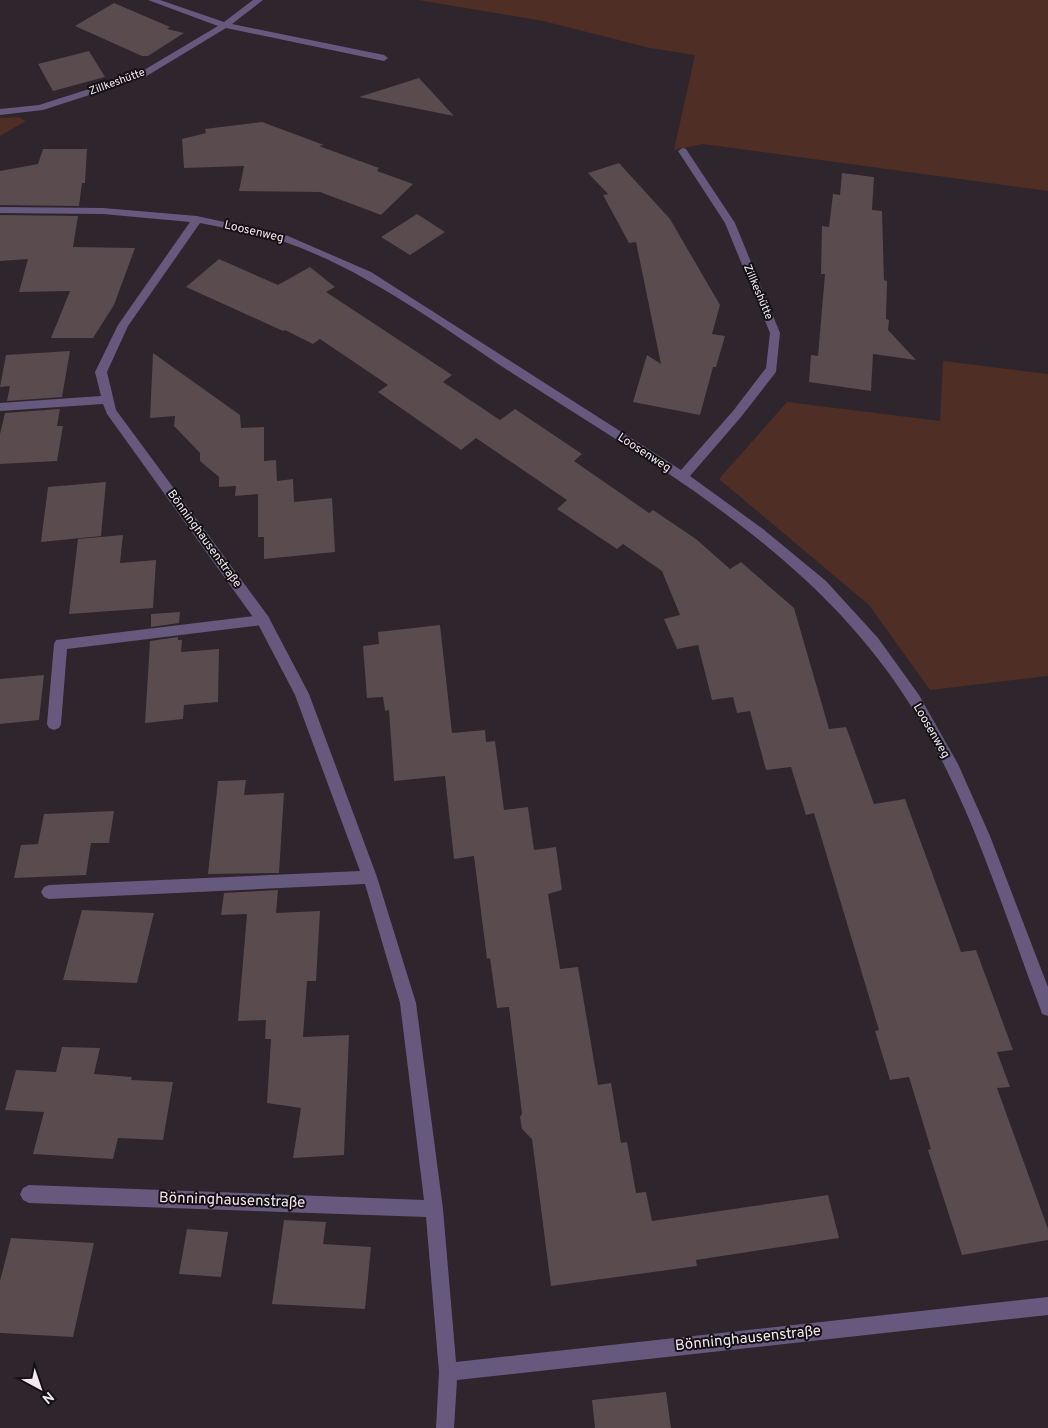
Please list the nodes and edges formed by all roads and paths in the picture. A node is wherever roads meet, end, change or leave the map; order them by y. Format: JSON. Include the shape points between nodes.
{"nodes":[{"id":1,"x":152,"y":0,"type":"edge"},
{"id":2,"x":259,"y":0,"type":"edge"},
{"id":3,"x":224,"y":25,"type":"junction"},
{"id":4,"x":384,"y":58,"type":"dead end"},
{"id":5,"x":0,"y":112,"type":"edge"},
{"id":6,"x":683,"y":151,"type":"dead end"},
{"id":7,"x":0,"y":210,"type":"edge"},
{"id":8,"x":197,"y":220,"type":"junction"},
{"id":9,"x":106,"y":400,"type":"junction"},
{"id":10,"x":0,"y":407,"type":"edge"},
{"id":11,"x":682,"y":477,"type":"junction"},
{"id":12,"x":262,"y":620,"type":"junction"},
{"id":13,"x":54,"y":724,"type":"dead end"},
{"id":14,"x":370,"y":877,"type":"junction"},
{"id":15,"x":49,"y":892,"type":"dead end"},
{"id":16,"x":1048,"y":1008,"type":"edge"},
{"id":17,"x":29,"y":1194,"type":"dead end"},
{"id":18,"x":434,"y":1209,"type":"junction"},
{"id":19,"x":1048,"y":1306,"type":"edge"},
{"id":20,"x":448,"y":1372,"type":"junction"},
{"id":21,"x":445,"y":1428,"type":"edge"}],
"edges":[{"from":1,"to":3,"type":"street"},
{"from":2,"to":3,"type":"street","name":"Zillkeshütte"},
{"from":3,"to":4,"type":"street"},
{"from":3,"to":5,"type":"street","name":"Zillkeshütte","via":[[142,75],[40,108]]},
{"from":6,"to":11,"type":"street","name":"Zillkeshütte","via":[[730,223],[776,333],[772,369]]},
{"from":7,"to":8,"type":"street","name":"Loosenweg","via":[[103,211]]},
{"from":8,"to":9,"type":"street","name":"Bönninghausenstraße","via":[[123,325],[101,372]]},
{"from":8,"to":11,"type":"street","name":"Loosenweg","via":[[284,238],[367,274]]},
{"from":9,"to":10,"type":"street"},
{"from":9,"to":12,"type":"street","name":"Bönninghausenstraße"},
{"from":11,"to":16,"type":"street","name":"Loosenweg","via":[[759,532],[821,585],[873,642],[914,700],[953,768],[984,836]]},
{"from":12,"to":13,"type":"street","via":[[61,644]]},
{"from":12,"to":14,"type":"street","name":"Bönninghausenstraße","via":[[302,694]]},
{"from":14,"to":15,"type":"street"},
{"from":14,"to":18,"type":"street","name":"Bönninghausenstraße","via":[[408,1003]]},
{"from":17,"to":18,"type":"street","name":"Bönninghausenstraße"},
{"from":18,"to":20,"type":"street","name":"Bönninghausenstraße"},
{"from":19,"to":20,"type":"street","name":"Bönninghausenstraße"},
{"from":20,"to":21,"type":"street","name":"Bönninghausenstraße"}]}
